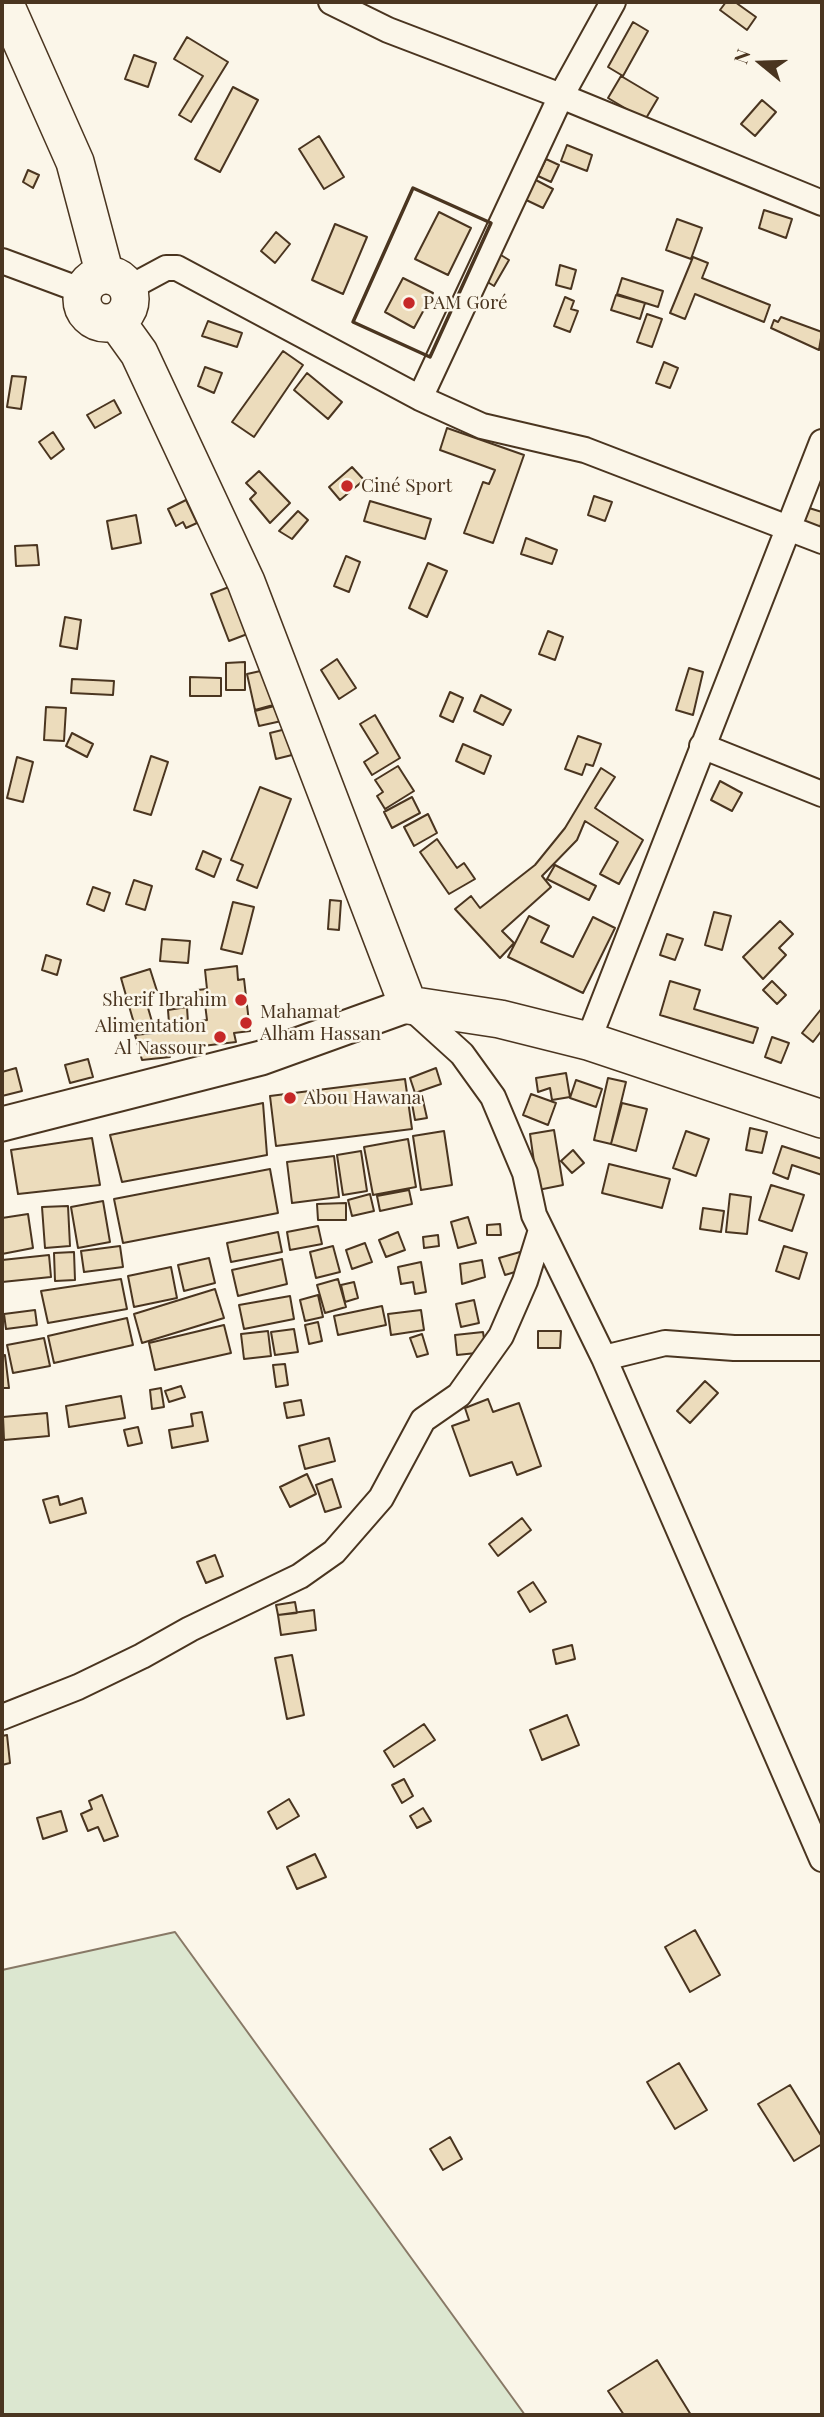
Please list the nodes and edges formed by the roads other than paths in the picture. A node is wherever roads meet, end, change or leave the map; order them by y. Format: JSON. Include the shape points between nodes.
{"nodes":[{"id":1,"x":4,"y":2,"type":"edge"},
{"id":2,"x":331,"y":2,"type":"edge"},
{"id":3,"x":613,"y":2,"type":"edge"},
{"id":4,"x":561,"y":96,"type":"junction"},
{"id":5,"x":822,"y":202,"type":"edge"},
{"id":6,"x":2,"y":261,"type":"edge"},
{"id":7,"x":108,"y":294,"type":"junction"},
{"id":8,"x":420,"y":398,"type":"junction"},
{"id":9,"x":822,"y":442,"type":"edge"},
{"id":10,"x":788,"y":528,"type":"junction"},
{"id":11,"x":822,"y":541,"type":"edge"},
{"id":12,"x":702,"y":746,"type":"junction"},
{"id":13,"x":822,"y":794,"type":"edge"},
{"id":14,"x":408,"y":1005,"type":"junction"},
{"id":15,"x":587,"y":1041,"type":"junction"},
{"id":16,"x":822,"y":1119,"type":"edge"},
{"id":17,"x":2,"y":1124,"type":"edge"},
{"id":18,"x":541,"y":1230,"type":"junction"},
{"id":19,"x":822,"y":1348,"type":"edge"},
{"id":20,"x":604,"y":1358,"type":"junction"},
{"id":21,"x":2,"y":1717,"type":"edge"},
{"id":22,"x":822,"y":1859,"type":"edge"}],
"edges":[{"from":1,"to":7,"type":"main road","via":[[75,162]]},
{"from":2,"to":4,"type":"street","via":[[388,30]]},
{"from":3,"to":4,"type":"street"},
{"from":4,"to":5,"type":"street"},
{"from":4,"to":8,"type":"street"},
{"from":6,"to":7,"type":"street"},
{"from":7,"to":8,"type":"street","via":[[166,268],[177,268]]},
{"from":7,"to":14,"type":"main road","via":[[246,582]]},
{"from":8,"to":10,"type":"street","via":[[482,426],[585,450]]},
{"from":9,"to":10,"type":"street"},
{"from":10,"to":11,"type":"street"},
{"from":10,"to":12,"type":"street"},
{"from":12,"to":13,"type":"street"},
{"from":12,"to":15,"type":"street"},
{"from":14,"to":15,"type":"main road","via":[[500,1019]]},
{"from":14,"to":17,"type":"main road","via":[[261,1058]]},
{"from":14,"to":18,"type":"street","via":[[462,1054],[493,1097],[525,1173]]},
{"from":15,"to":16,"type":"main road"},
{"from":18,"to":20,"type":"street"},
{"from":18,"to":21,"type":"street","via":[[501,1336],[459,1395],[423,1420],[381,1498],[334,1552],[300,1576],[110,1672]]},
{"from":19,"to":20,"type":"street","via":[[664,1343]]},
{"from":20,"to":22,"type":"street"}]}
